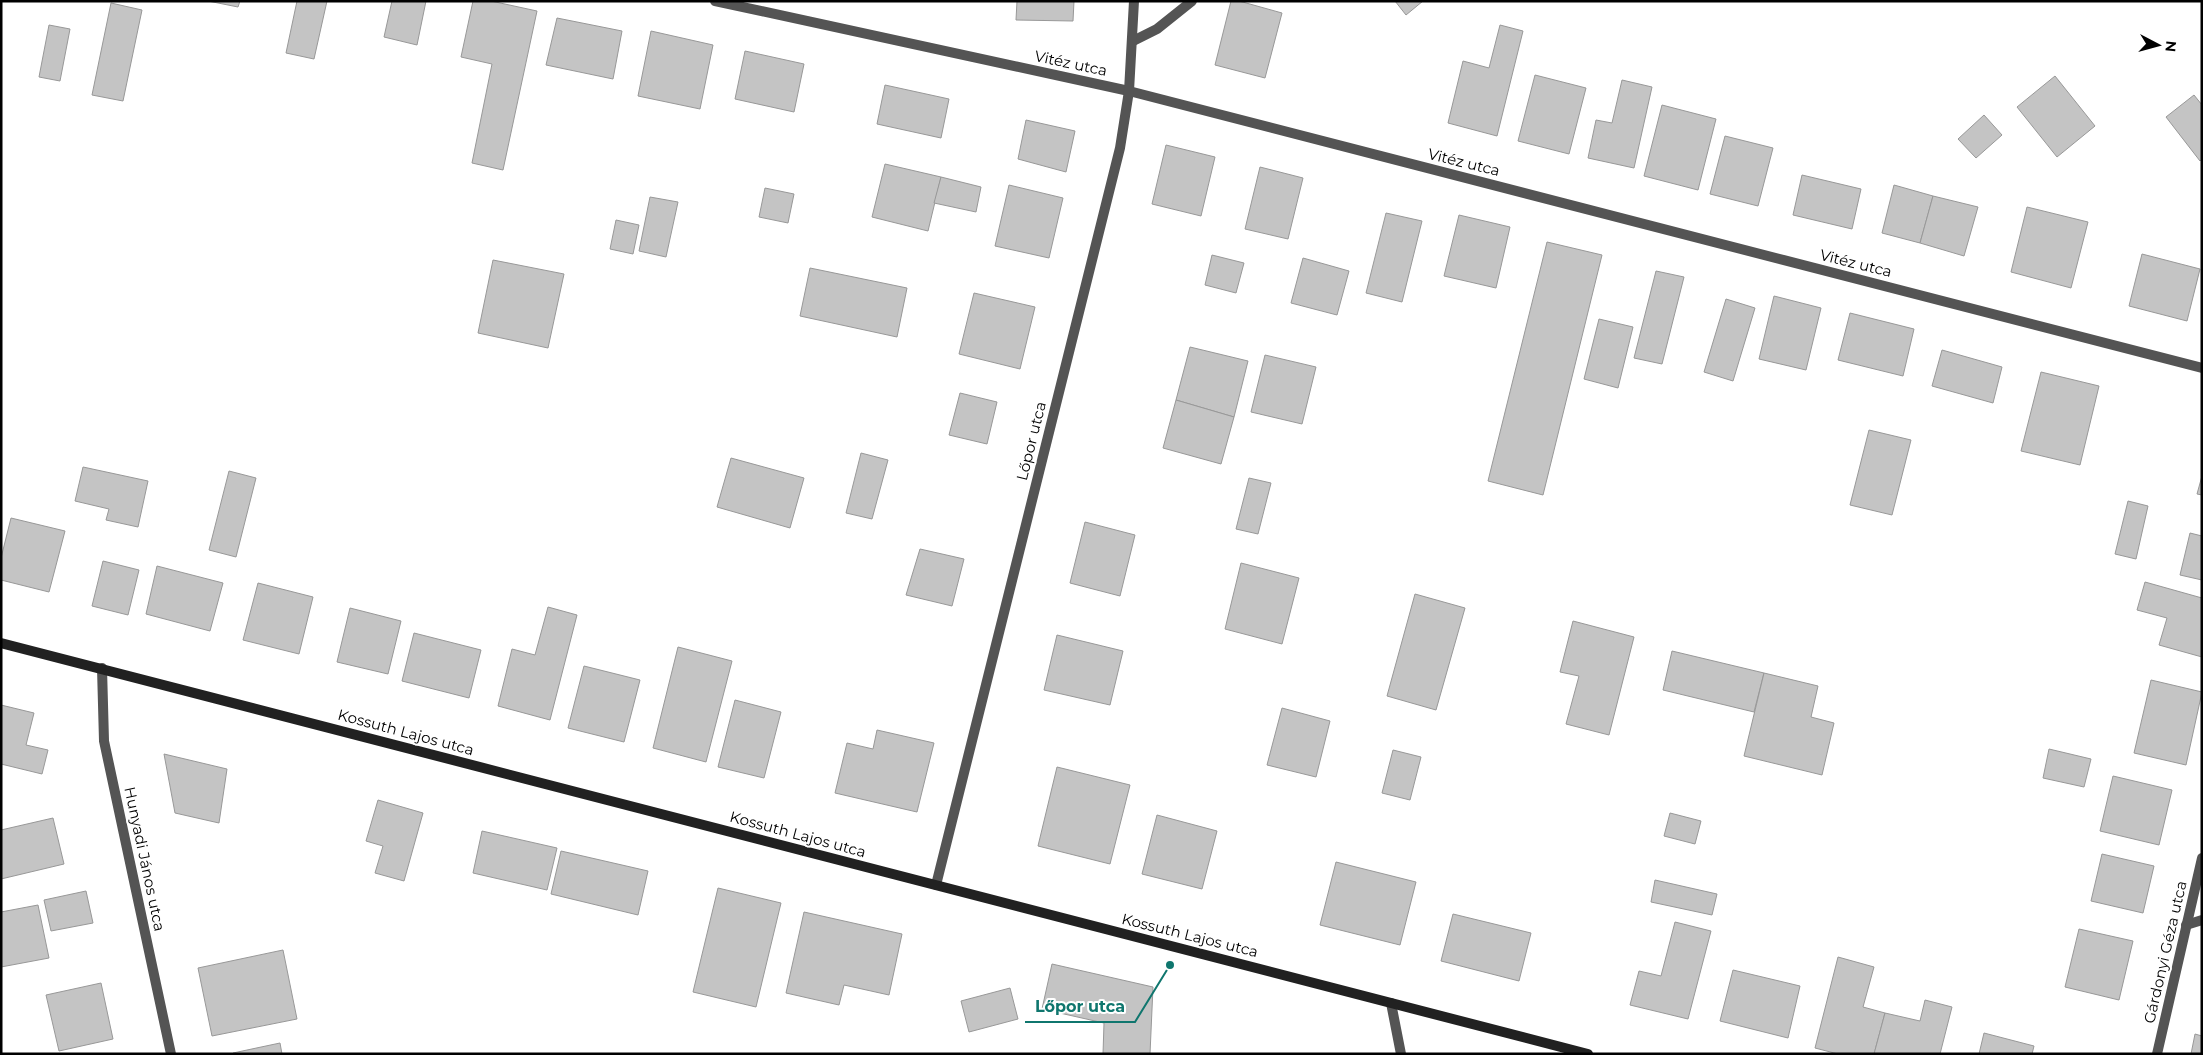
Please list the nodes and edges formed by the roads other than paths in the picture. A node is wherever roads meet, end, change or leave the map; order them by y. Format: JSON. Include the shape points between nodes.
{"nodes":[{"id":1,"x":715,"y":1,"type":"edge"},
{"id":2,"x":1134,"y":1,"type":"edge"},
{"id":3,"x":1192,"y":1,"type":"edge"},
{"id":4,"x":1133,"y":41,"type":"junction"},
{"id":5,"x":1129,"y":91,"type":"junction"},
{"id":6,"x":2202,"y":368,"type":"edge"},
{"id":7,"x":1,"y":643,"type":"edge"},
{"id":8,"x":102,"y":668,"type":"junction"},
{"id":9,"x":2202,"y":858,"type":"edge"},
{"id":10,"x":936,"y":885,"type":"junction"},
{"id":11,"x":2202,"y":920,"type":"edge"},
{"id":12,"x":2186,"y":925,"type":"junction"},
{"id":13,"x":1391,"y":1003,"type":"junction"},
{"id":14,"x":171,"y":1054,"type":"edge"},
{"id":15,"x":1401,"y":1054,"type":"edge"},
{"id":16,"x":1588,"y":1054,"type":"edge"},
{"id":17,"x":2157,"y":1054,"type":"edge"}],
"edges":[{"from":1,"to":5,"type":"street","name":"Vitéz utca"},
{"from":2,"to":4,"type":"street","name":"Lőpor utca"},
{"from":3,"to":4,"type":"street","via":[[1157,29]]},
{"from":4,"to":5,"type":"street","name":"Lőpor utca"},
{"from":5,"to":6,"type":"street","name":"Vitéz utca"},
{"from":5,"to":10,"type":"street","name":"Lőpor utca","via":[[1120,148]]},
{"from":7,"to":8,"type":"main road","name":"Kossuth Lajos utca"},
{"from":8,"to":10,"type":"main road","name":"Kossuth Lajos utca"},
{"from":8,"to":14,"type":"street","name":"Hunyadi János utca","via":[[104,742]]},
{"from":9,"to":12,"type":"street","name":"Gárdonyi Géza utca"},
{"from":10,"to":13,"type":"main road","name":"Kossuth Lajos utca"},
{"from":11,"to":12,"type":"street"},
{"from":12,"to":17,"type":"street","name":"Gárdonyi Géza utca"},
{"from":13,"to":15,"type":"street"},
{"from":13,"to":16,"type":"main road","name":"Kossuth Lajos utca"}]}
